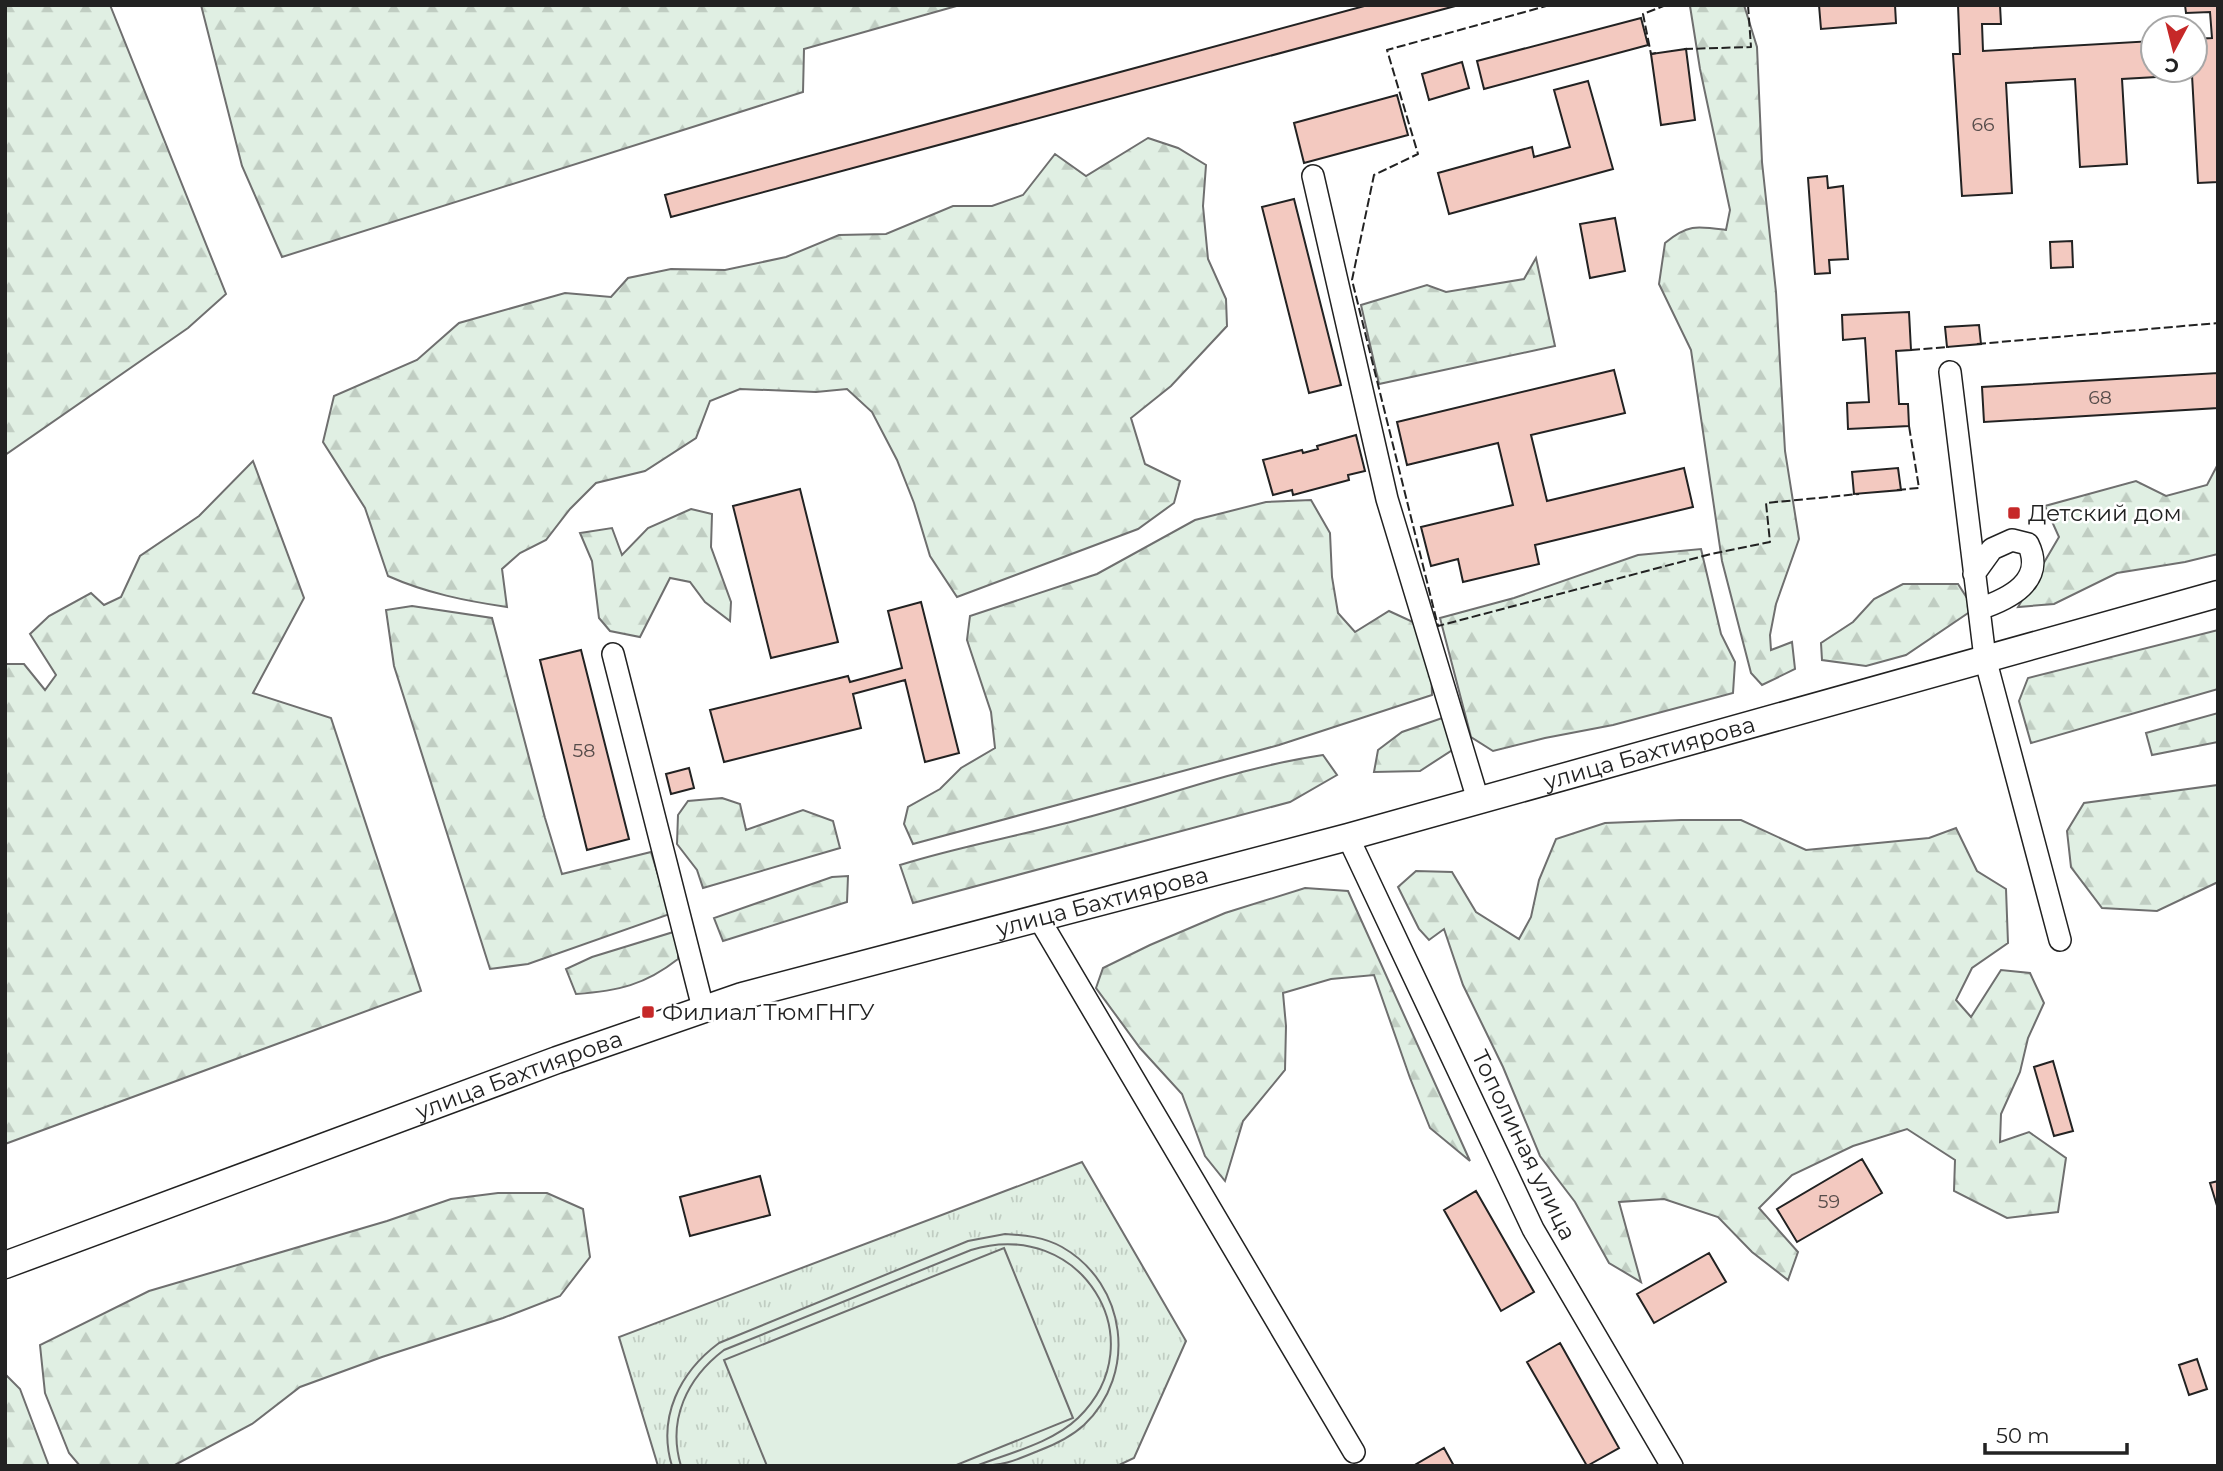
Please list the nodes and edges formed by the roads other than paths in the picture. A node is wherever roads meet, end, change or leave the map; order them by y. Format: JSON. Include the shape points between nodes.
{"nodes":[{"id":1,"x":1313,"y":176,"type":"dead end"},
{"id":2,"x":1950,"y":372,"type":"dead end"},
{"id":3,"x":1974,"y":574,"type":"junction"},
{"id":4,"x":2218,"y":594,"type":"edge"},
{"id":5,"x":1979,"y":609,"type":"junction"},
{"id":6,"x":613,"y":654,"type":"dead end"},
{"id":7,"x":1985,"y":658,"type":"junction"},
{"id":8,"x":1478,"y":800,"type":"junction"},
{"id":9,"x":1348,"y":837,"type":"junction"},
{"id":10,"x":1038,"y":917,"type":"junction"},
{"id":11,"x":2060,"y":940,"type":"dead end"},
{"id":12,"x":703,"y":1008,"type":"junction"},
{"id":13,"x":5,"y":1265,"type":"edge"},
{"id":14,"x":1354,"y":1452,"type":"dead end"},
{"id":15,"x":1672,"y":1466,"type":"edge"}],
"edges":[{"from":1,"to":8,"type":"street","via":[[1387,499]]},
{"from":2,"to":3,"type":"street"},
{"from":3,"to":5,"type":"street"},
{"from":3,"to":5,"type":"street","via":[[1992,550],[2012,540],[2028,544],[2035,558],[2030,577],[2017,591]]},
{"from":4,"to":7,"type":"main road","name":"улица Бахтиярова"},
{"from":5,"to":7,"type":"street"},
{"from":6,"to":12,"type":"street"},
{"from":7,"to":8,"type":"main road","name":"улица Бахтиярова"},
{"from":7,"to":11,"type":"street"},
{"from":8,"to":9,"type":"main road","name":"улица Бахтиярова"},
{"from":9,"to":10,"type":"main road","name":"улица Бахтиярова"},
{"from":9,"to":15,"type":"street","name":"Тополиная улица","via":[[1533,1229]]},
{"from":10,"to":12,"type":"main road","name":"улица Бахтиярова"},
{"from":10,"to":14,"type":"street"},
{"from":12,"to":13,"type":"main road","name":"улица Бахтиярова"}]}
